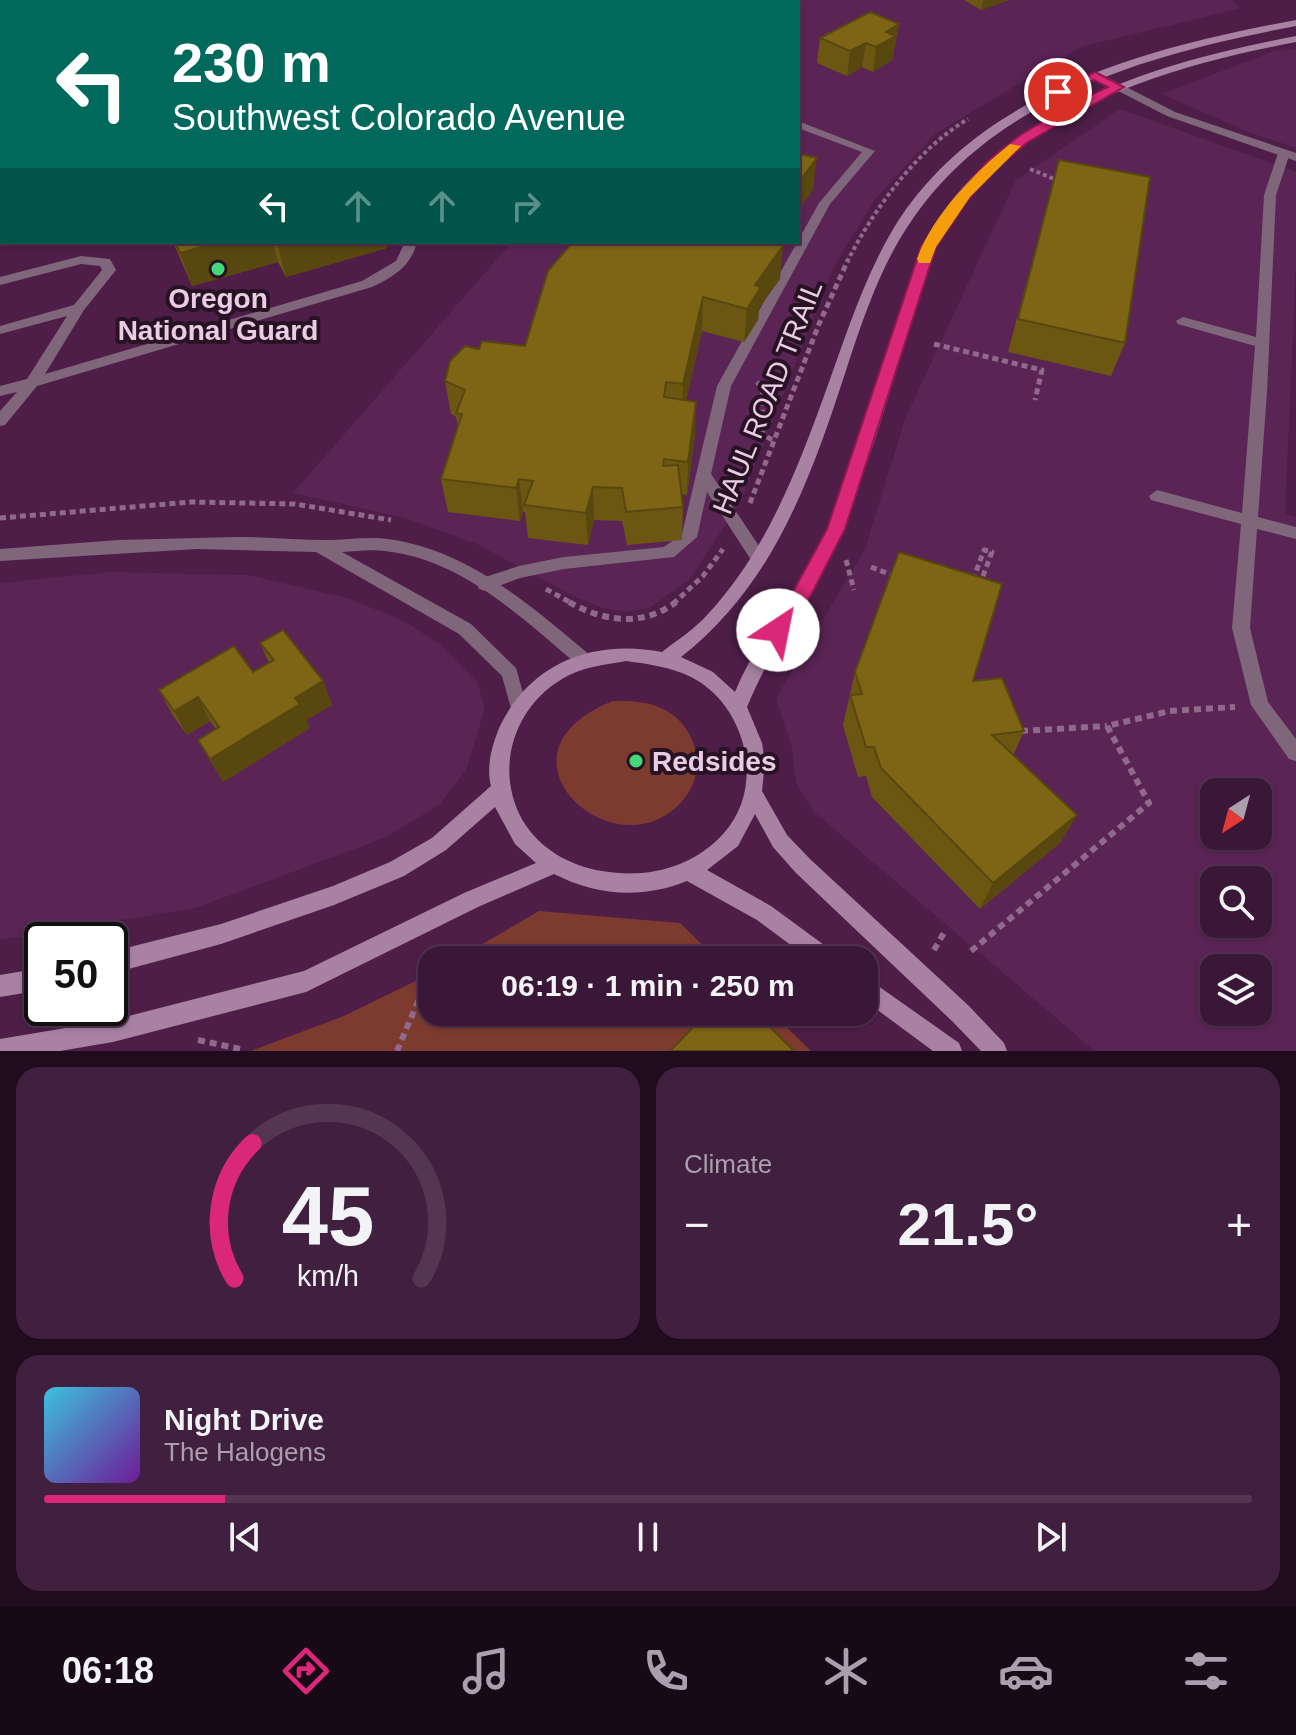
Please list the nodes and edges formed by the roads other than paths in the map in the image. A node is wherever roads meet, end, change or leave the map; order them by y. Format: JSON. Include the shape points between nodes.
{"nodes":[{"id":1,"x":1296,"y":23,"type":"edge"},
{"id":2,"x":1296,"y":39,"type":"edge"},
{"id":3,"x":1095,"y":75,"type":"junction"},
{"id":4,"x":1117,"y":87,"type":"junction"},
{"id":5,"x":800,"y":125,"type":"edge"},
{"id":6,"x":1290,"y":155,"type":"edge"},
{"id":7,"x":411,"y":244,"type":"edge"},
{"id":8,"x":0,"y":281,"type":"edge"},
{"id":9,"x":79,"y":308,"type":"junction"},
{"id":10,"x":1183,"y":321,"type":"dead end"},
{"id":11,"x":0,"y":330,"type":"edge"},
{"id":12,"x":1262,"y":343,"type":"junction"},
{"id":13,"x":32,"y":383,"type":"junction"},
{"id":14,"x":0,"y":391,"type":"edge"},
{"id":15,"x":0,"y":421,"type":"edge"},
{"id":16,"x":704,"y":475,"type":"junction"},
{"id":17,"x":1157,"y":496,"type":"dead end"},
{"id":18,"x":1248,"y":521,"type":"junction"},
{"id":19,"x":1296,"y":533,"type":"edge"},
{"id":20,"x":318,"y":546,"type":"junction"},
{"id":21,"x":0,"y":555,"type":"edge"},
{"id":22,"x":759,"y":559,"type":"junction"},
{"id":23,"x":485,"y":584,"type":"junction"},
{"id":24,"x":666,"y":659,"type":"junction"},
{"id":25,"x":585,"y":661,"type":"junction"},
{"id":26,"x":518,"y":707,"type":"junction"},
{"id":27,"x":738,"y":707,"type":"junction"},
{"id":28,"x":1296,"y":753,"type":"edge"},
{"id":29,"x":498,"y":792,"type":"junction"},
{"id":30,"x":755,"y":797,"type":"junction"},
{"id":31,"x":551,"y":866,"type":"junction"},
{"id":32,"x":691,"y":872,"type":"junction"},
{"id":33,"x":809,"y":946,"type":"edge"},
{"id":34,"x":128,"y":958,"type":"edge"},
{"id":35,"x":24,"y":982,"type":"edge"},
{"id":36,"x":0,"y":986,"type":"edge"},
{"id":37,"x":878,"y":997,"type":"edge"},
{"id":38,"x":0,"y":1050,"type":"edge"},
{"id":39,"x":951,"y":1051,"type":"edge"},
{"id":40,"x":996,"y":1051,"type":"edge"}],
"edges":[{"from":1,"to":3,"type":"main road"},
{"from":2,"to":4,"type":"main road","via":[[1208,56]]},
{"from":3,"to":4,"type":"street"},
{"from":3,"to":22,"type":"main road","via":[[986,136],[954,161],[908,215],[876,275],[792,497]]},
{"from":4,"to":6,"type":"street","via":[[1171,114]]},
{"from":4,"to":27,"type":"main road","via":[[1035,132],[993,164],[929,247],[836,529],[802,594],[749,675]]},
{"from":5,"to":16,"type":"street","via":[[869,151],[825,203],[724,386]]},
{"from":6,"to":12,"type":"street","via":[[1270,195]]},
{"from":7,"to":13,"type":"street","via":[[408,257],[367,284]]},
{"from":8,"to":9,"type":"street","via":[[81,260],[105,262],[109,270]]},
{"from":9,"to":11,"type":"street"},
{"from":9,"to":13,"type":"street"},
{"from":10,"to":12,"type":"street"},
{"from":12,"to":18,"type":"street"},
{"from":13,"to":14,"type":"street"},
{"from":13,"to":15,"type":"street"},
{"from":16,"to":22,"type":"street"},
{"from":16,"to":23,"type":"street","via":[[689,537],[668,553],[564,563]]},
{"from":17,"to":18,"type":"street"},
{"from":18,"to":19,"type":"street"},
{"from":18,"to":28,"type":"street","via":[[1241,628],[1260,705]]},
{"from":20,"to":21,"type":"street","via":[[273,541],[114,545]]},
{"from":20,"to":23,"type":"street","via":[[380,544],[442,560]]},
{"from":20,"to":26,"type":"street","via":[[465,629],[510,673]]},
{"from":22,"to":24,"type":"main road","via":[[716,618]]},
{"from":23,"to":25,"type":"street"},
{"from":24,"to":25,"type":"main road","via":[[626,654]]},
{"from":24,"to":27,"type":"main road","via":[[707,677]]},
{"from":25,"to":26,"type":"main road","via":[[547,679]]},
{"from":26,"to":29,"type":"main road","via":[[503,733],[496,762]]},
{"from":27,"to":30,"type":"main road","via":[[757,750]]},
{"from":29,"to":31,"type":"main road","via":[[516,833]]},
{"from":29,"to":34,"type":"main road","via":[[439,844],[397,869],[221,934]]},
{"from":30,"to":32,"type":"main road","via":[[732,840]]},
{"from":30,"to":40,"type":"main road","via":[[780,841],[803,866]]},
{"from":31,"to":32,"type":"main road","via":[[595,883],[644,885]]},
{"from":31,"to":38,"type":"main road","via":[[306,981],[113,1031]]},
{"from":32,"to":33,"type":"main road","via":[[764,913]]},
{"from":35,"to":36,"type":"main road"},
{"from":37,"to":39,"type":"main road"}]}
